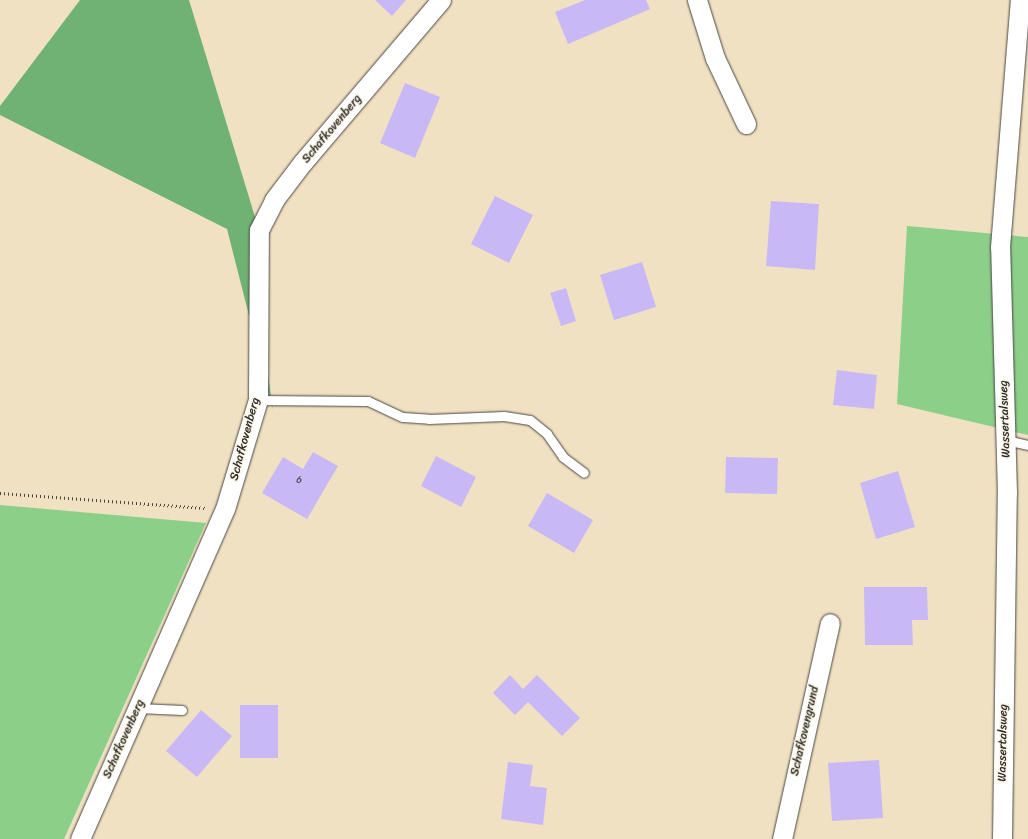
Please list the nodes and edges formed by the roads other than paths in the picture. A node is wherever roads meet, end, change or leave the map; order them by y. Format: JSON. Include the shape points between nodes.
{"nodes":[{"id":1,"x":441,"y":0,"type":"edge"},
{"id":2,"x":697,"y":0,"type":"edge"},
{"id":3,"x":1020,"y":0,"type":"edge"},
{"id":4,"x":746,"y":124,"type":"dead end"},
{"id":5,"x":258,"y":400,"type":"junction"},
{"id":6,"x":1006,"y":440,"type":"junction"},
{"id":7,"x":1028,"y":445,"type":"edge"},
{"id":8,"x":584,"y":474,"type":"dead end"},
{"id":9,"x":830,"y":623,"type":"dead end"},
{"id":10,"x":138,"y":708,"type":"junction"},
{"id":11,"x":182,"y":710,"type":"dead end"},
{"id":12,"x":80,"y":839,"type":"edge"},
{"id":13,"x":782,"y":839,"type":"edge"},
{"id":14,"x":1002,"y":839,"type":"edge"}],
"edges":[{"from":1,"to":5,"type":"street","name":"Schafkovenberg","via":[[303,162],[274,200],[259,230]]},
{"from":2,"to":4,"type":"street","via":[[715,58]]},
{"from":3,"to":6,"type":"street","name":"Wassertalsweg","via":[[1000,247]]},
{"from":5,"to":8,"type":"lane","via":[[368,401],[403,417],[429,419],[504,416],[530,420],[547,434],[563,457]]},
{"from":5,"to":10,"type":"street","name":"Schafkovenberg","via":[[225,509]]},
{"from":6,"to":7,"type":"lane"},
{"from":6,"to":14,"type":"street","name":"Wassertalsweg"},
{"from":9,"to":13,"type":"street","name":"Schafkovengrund"},
{"from":10,"to":11,"type":"lane"},
{"from":10,"to":12,"type":"street","name":"Schafkovenberg"}]}
